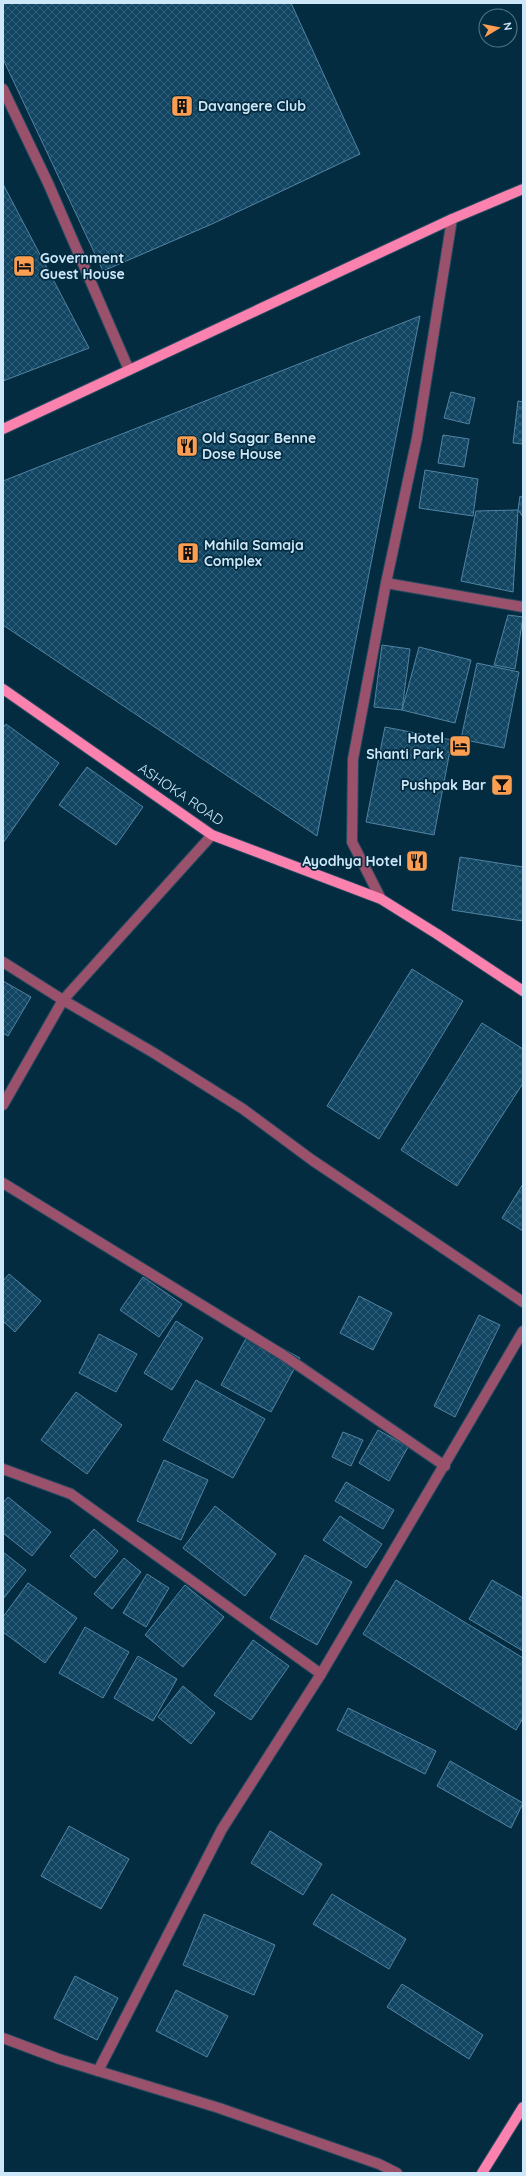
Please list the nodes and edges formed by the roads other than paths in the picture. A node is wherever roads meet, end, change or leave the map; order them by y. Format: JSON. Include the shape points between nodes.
{"nodes":[{"id":1,"x":3,"y":89,"type":"edge"},
{"id":2,"x":523,"y":189,"type":"edge"},
{"id":3,"x":452,"y":219,"type":"junction"},
{"id":4,"x":129,"y":370,"type":"junction"},
{"id":5,"x":3,"y":429,"type":"edge"},
{"id":6,"x":386,"y":582,"type":"junction"},
{"id":7,"x":523,"y":608,"type":"edge"},
{"id":8,"x":3,"y":689,"type":"edge"},
{"id":9,"x":212,"y":834,"type":"junction"},
{"id":10,"x":381,"y":899,"type":"junction"},
{"id":11,"x":3,"y":962,"type":"edge"},
{"id":12,"x":523,"y":991,"type":"edge"},
{"id":13,"x":63,"y":1000,"type":"junction"},
{"id":14,"x":3,"y":1105,"type":"edge"},
{"id":15,"x":3,"y":1183,"type":"edge"},
{"id":16,"x":523,"y":1302,"type":"edge"},
{"id":17,"x":523,"y":1331,"type":"edge"},
{"id":18,"x":445,"y":1466,"type":"junction"},
{"id":19,"x":3,"y":1469,"type":"edge"},
{"id":20,"x":321,"y":1674,"type":"junction"},
{"id":21,"x":3,"y":2038,"type":"edge"},
{"id":22,"x":98,"y":2071,"type":"junction"},
{"id":23,"x":523,"y":2107,"type":"edge"},
{"id":24,"x":397,"y":2173,"type":"edge"},
{"id":25,"x":482,"y":2173,"type":"edge"}],
"edges":[{"from":1,"to":4,"type":"street","via":[[48,183]]},
{"from":2,"to":3,"type":"main road"},
{"from":3,"to":4,"type":"main road"},
{"from":3,"to":6,"type":"street","via":[[417,438]]},
{"from":4,"to":5,"type":"main road"},
{"from":6,"to":7,"type":"street"},
{"from":6,"to":10,"type":"street","via":[[353,759],[352,842]]},
{"from":8,"to":9,"type":"main road","name":"ASHOKA ROAD"},
{"from":9,"to":10,"type":"main road","name":"ASHOKA ROAD"},
{"from":9,"to":13,"type":"street"},
{"from":10,"to":12,"type":"main road","name":"ASHOKA ROAD"},
{"from":11,"to":13,"type":"street"},
{"from":13,"to":14,"type":"street"},
{"from":13,"to":16,"type":"street","via":[[243,1109],[312,1160]]},
{"from":15,"to":18,"type":"street","via":[[283,1355]]},
{"from":17,"to":18,"type":"street"},
{"from":18,"to":20,"type":"street"},
{"from":19,"to":20,"type":"street","via":[[71,1494]]},
{"from":20,"to":22,"type":"street","via":[[222,1829]]},
{"from":21,"to":22,"type":"street"},
{"from":22,"to":24,"type":"street","via":[[220,2108],[379,2164]]},
{"from":23,"to":25,"type":"main road"}]}
